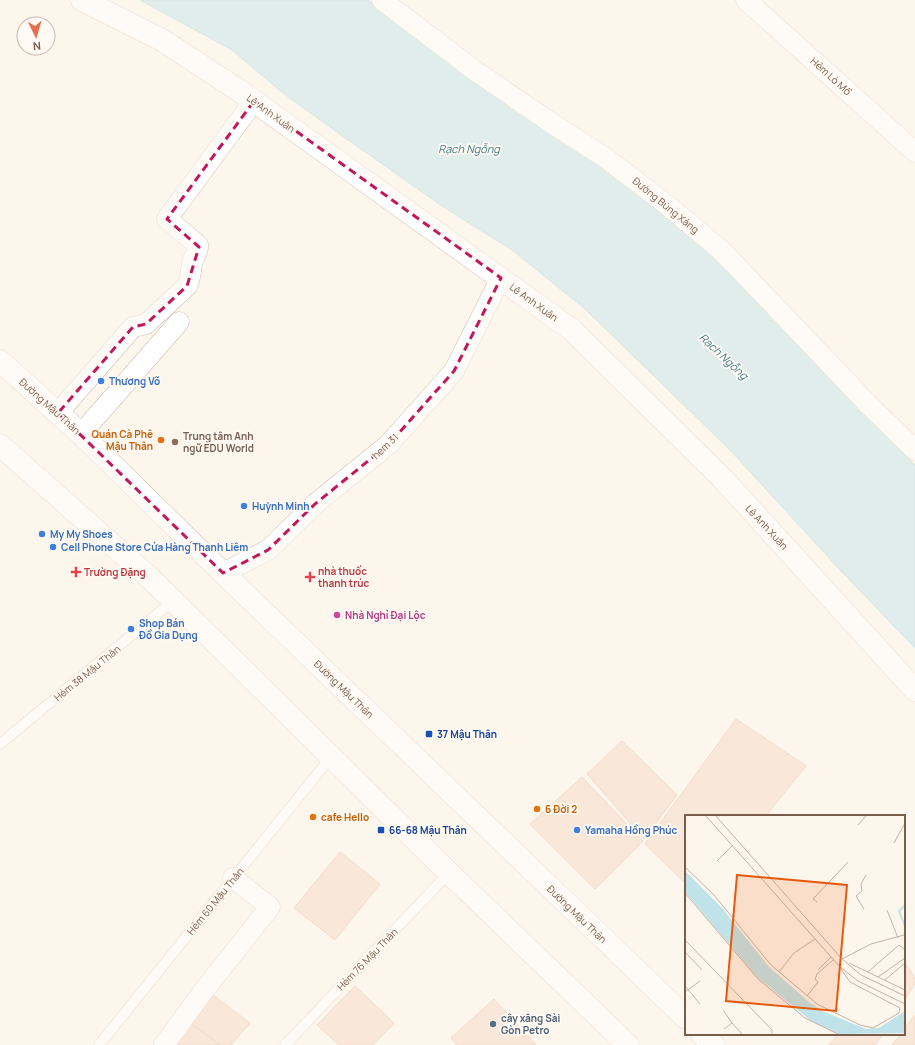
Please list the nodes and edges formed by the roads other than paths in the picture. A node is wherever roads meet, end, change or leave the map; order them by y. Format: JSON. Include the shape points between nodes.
{"nodes":[{"id":1,"x":82,"y":0,"type":"edge"},
{"id":2,"x":382,"y":0,"type":"edge"},
{"id":3,"x":746,"y":0,"type":"edge"},
{"id":4,"x":254,"y":101,"type":"junction"},
{"id":5,"x":915,"y":152,"type":"edge"},
{"id":6,"x":501,"y":278,"type":"junction"},
{"id":7,"x":179,"y":322,"type":"dead end"},
{"id":8,"x":0,"y":361,"type":"edge"},
{"id":9,"x":58,"y":413,"type":"junction"},
{"id":10,"x":82,"y":434,"type":"junction"},
{"id":11,"x":0,"y":444,"type":"edge"},
{"id":12,"x":915,"y":450,"type":"edge"},
{"id":13,"x":223,"y":573,"type":"junction"},
{"id":14,"x":173,"y":601,"type":"junction"},
{"id":15,"x":915,"y":690,"type":"edge"},
{"id":16,"x":0,"y":744,"type":"edge"},
{"id":17,"x":331,"y":757,"type":"junction"},
{"id":18,"x":449,"y":873,"type":"junction"},
{"id":19,"x":233,"y":878,"type":"junction"},
{"id":20,"x":685,"y":1017,"type":"edge"},
{"id":21,"x":703,"y":1035,"type":"edge"},
{"id":22,"x":620,"y":1042,"type":"edge"},
{"id":23,"x":99,"y":1045,"type":"edge"},
{"id":24,"x":164,"y":1045,"type":"edge"},
{"id":25,"x":285,"y":1045,"type":"edge"},
{"id":26,"x":714,"y":1045,"type":"edge"}],
"edges":[{"from":1,"to":4,"type":"main road","name":"Lê Anh Xuân","via":[[162,40]]},
{"from":2,"to":12,"type":"street","name":"Đường Búng Xáng","via":[[474,70],[607,159],[723,252]]},
{"from":3,"to":5,"type":"street","name":"Hẻm Lò Mổ"},
{"from":4,"to":6,"type":"main road","name":"Lê Anh Xuân"},
{"from":4,"to":9,"type":"street","via":[[160,214],[198,245],[188,286],[146,324],[133,327]]},
{"from":6,"to":13,"type":"street","name":"hem 31","via":[[454,371],[389,444],[315,504],[268,550]]},
{"from":6,"to":15,"type":"main road","name":"Lê Anh Xuân","via":[[572,330],[717,473]]},
{"from":7,"to":10,"type":"street"},
{"from":8,"to":9,"type":"main road","name":"Đường Mậu Thân"},
{"from":9,"to":10,"type":"main road","name":"Đường Mậu Thân"},
{"from":10,"to":13,"type":"main road","name":"Đường Mậu Thân"},
{"from":11,"to":14,"type":"main road"},
{"from":13,"to":20,"type":"main road","name":"Đường Mậu Thân"},
{"from":14,"to":16,"type":"lane","name":"Hẻm 38 Mậu Thân"},
{"from":14,"to":17,"type":"main road"},
{"from":17,"to":18,"type":"main road"},
{"from":17,"to":19,"type":"lane","name":"Hẻm 60 Mậu Thân"},
{"from":18,"to":22,"type":"main road"},
{"from":18,"to":25,"type":"lane","name":"Hẻm 76 Mậu Thân"},
{"from":19,"to":23,"type":"lane","name":"Hẻm 60 Mậu Thân"},
{"from":19,"to":24,"type":"street","via":[[270,907],[204,989]]},
{"from":21,"to":26,"type":"main road"}]}
